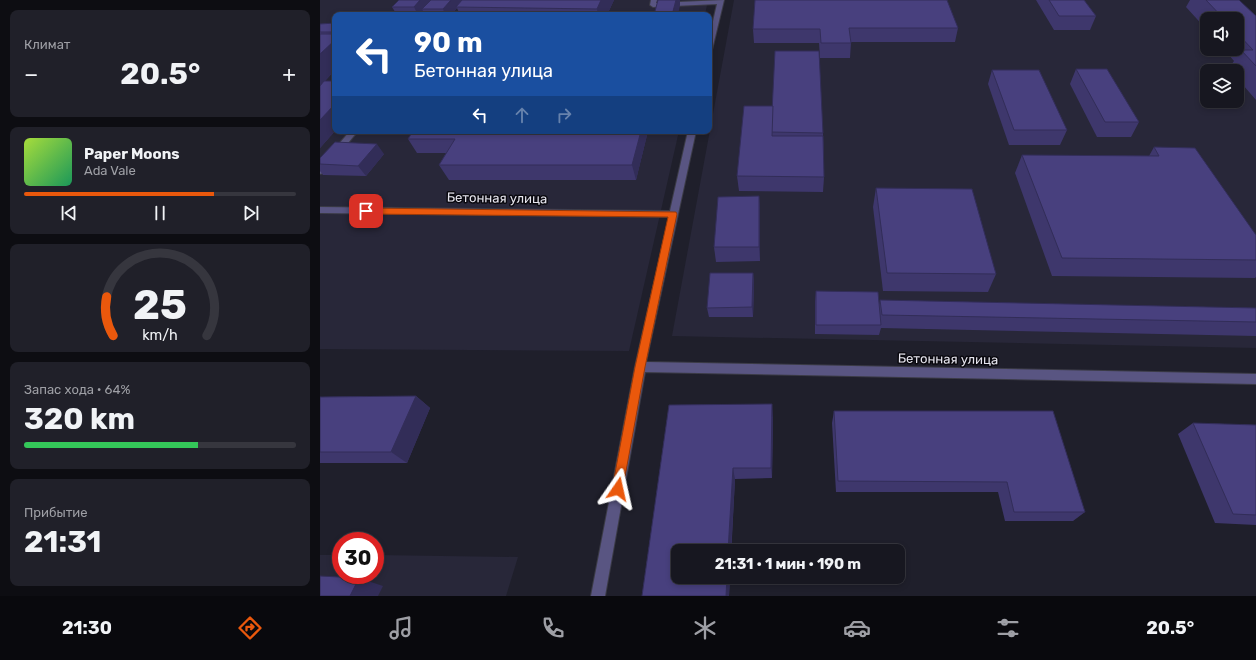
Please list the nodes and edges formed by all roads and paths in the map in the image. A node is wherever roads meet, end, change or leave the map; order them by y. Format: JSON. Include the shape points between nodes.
{"nodes":[{"id":1,"x":654,"y":0,"type":"edge"},
{"id":2,"x":721,"y":1,"type":"edge"},
{"id":3,"x":712,"y":40,"type":"edge"},
{"id":4,"x":351,"y":134,"type":"edge"},
{"id":5,"x":691,"y":134,"type":"edge"},
{"id":6,"x":320,"y":171,"type":"edge"},
{"id":7,"x":320,"y":210,"type":"edge"},
{"id":8,"x":673,"y":214,"type":"junction"},
{"id":9,"x":640,"y":367,"type":"junction"},
{"id":10,"x":1256,"y":379,"type":"edge"},
{"id":11,"x":598,"y":596,"type":"edge"}],
"edges":[{"from":1,"to":2,"type":"street","via":[[653,5]]},
{"from":2,"to":3,"type":"street"},
{"from":4,"to":6,"type":"street"},
{"from":5,"to":8,"type":"street"},
{"from":7,"to":8,"type":"street","name":"Бетонная улица"},
{"from":8,"to":9,"type":"street"},
{"from":9,"to":10,"type":"street","name":"Бетонная улица"},
{"from":9,"to":11,"type":"street"}]}
